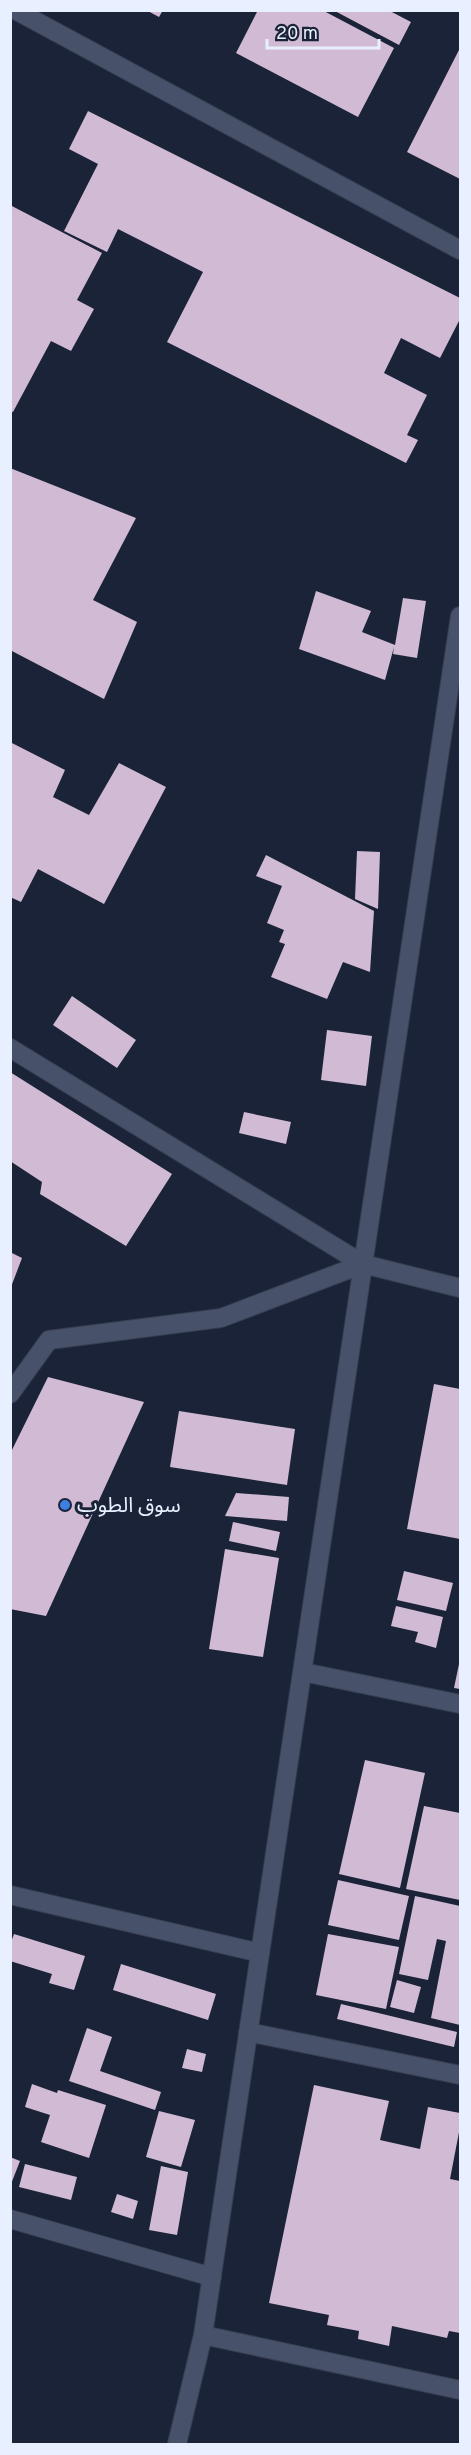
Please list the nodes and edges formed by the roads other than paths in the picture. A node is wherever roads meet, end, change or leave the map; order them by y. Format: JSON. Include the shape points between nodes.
{"nodes":[{"id":1,"x":15,"y":10,"type":"edge"},
{"id":2,"x":460,"y":250,"type":"edge"},
{"id":3,"x":460,"y":616,"type":"edge"},
{"id":4,"x":10,"y":1048,"type":"edge"},
{"id":5,"x":363,"y":1264,"type":"junction"},
{"id":6,"x":460,"y":1288,"type":"edge"},
{"id":7,"x":10,"y":1394,"type":"edge"},
{"id":8,"x":303,"y":1672,"type":"junction"},
{"id":9,"x":460,"y":1704,"type":"edge"},
{"id":10,"x":10,"y":1894,"type":"edge"},
{"id":11,"x":260,"y":1953,"type":"junction"},
{"id":12,"x":248,"y":2032,"type":"junction"},
{"id":13,"x":460,"y":2075,"type":"edge"},
{"id":14,"x":10,"y":2220,"type":"edge"},
{"id":15,"x":212,"y":2277,"type":"junction"},
{"id":16,"x":203,"y":2335,"type":"junction"},
{"id":17,"x":460,"y":2390,"type":"edge"},
{"id":18,"x":177,"y":2445,"type":"edge"}],
"edges":[{"from":1,"to":2,"type":"street"},
{"from":3,"to":5,"type":"street"},
{"from":4,"to":5,"type":"street"},
{"from":5,"to":6,"type":"street"},
{"from":5,"to":7,"type":"street","via":[[221,1318],[49,1340]]},
{"from":5,"to":8,"type":"street"},
{"from":8,"to":9,"type":"street"},
{"from":8,"to":11,"type":"street"},
{"from":10,"to":11,"type":"street"},
{"from":11,"to":12,"type":"street"},
{"from":12,"to":13,"type":"street"},
{"from":12,"to":15,"type":"street"},
{"from":14,"to":15,"type":"street"},
{"from":15,"to":16,"type":"street"},
{"from":16,"to":17,"type":"street"},
{"from":16,"to":18,"type":"street"}]}
